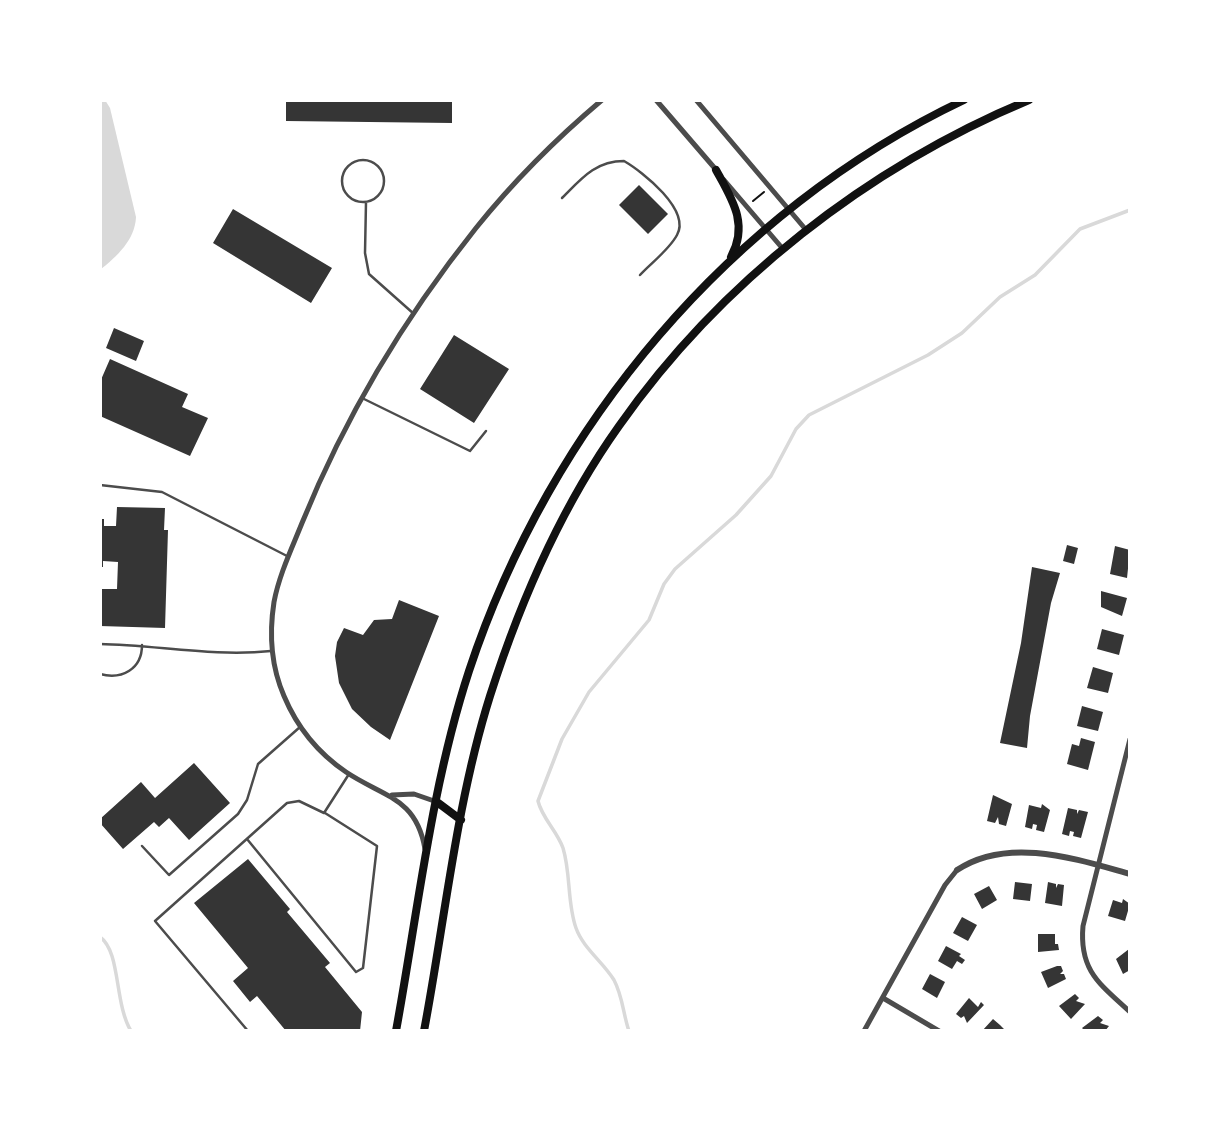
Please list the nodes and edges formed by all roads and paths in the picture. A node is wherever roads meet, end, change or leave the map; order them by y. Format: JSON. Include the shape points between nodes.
{"nodes":[{"id":1,"x":602,"y":100,"type":"edge"},
{"id":2,"x":656,"y":100,"type":"edge"},
{"id":3,"x":696,"y":100,"type":"edge"},
{"id":4,"x":964,"y":100,"type":"edge"},
{"id":5,"x":1029,"y":100,"type":"edge"},
{"id":6,"x":716,"y":170,"type":"junction"},
{"id":7,"x":765,"y":191,"type":"dead end"},
{"id":8,"x":562,"y":198,"type":"dead end"},
{"id":9,"x":753,"y":201,"type":"dead end"},
{"id":10,"x":366,"y":202,"type":"junction"},
{"id":11,"x":789,"y":209,"type":"junction"},
{"id":12,"x":766,"y":228,"type":"junction"},
{"id":13,"x":807,"y":231,"type":"junction"},
{"id":14,"x":783,"y":249,"type":"junction"},
{"id":15,"x":728,"y":263,"type":"junction"},
{"id":16,"x":640,"y":275,"type":"dead end"},
{"id":17,"x":414,"y":314,"type":"junction"},
{"id":18,"x":362,"y":398,"type":"junction"},
{"id":19,"x":486,"y":431,"type":"dead end"},
{"id":20,"x":100,"y":485,"type":"edge"},
{"id":21,"x":289,"y":556,"type":"junction"},
{"id":22,"x":100,"y":643,"type":"edge"},
{"id":23,"x":142,"y":645,"type":"junction"},
{"id":24,"x":272,"y":651,"type":"junction"},
{"id":25,"x":100,"y":674,"type":"edge"},
{"id":26,"x":300,"y":727,"type":"junction"},
{"id":27,"x":1130,"y":739,"type":"edge"},
{"id":28,"x":349,"y":774,"type":"junction"},
{"id":29,"x":392,"y":795,"type":"junction"},
{"id":30,"x":437,"y":802,"type":"junction"},
{"id":31,"x":324,"y":813,"type":"junction"},
{"id":32,"x":461,"y":820,"type":"junction"},
{"id":33,"x":247,"y":839,"type":"junction"},
{"id":34,"x":142,"y":846,"type":"dead end"},
{"id":35,"x":426,"y":859,"type":"junction"},
{"id":36,"x":1098,"y":865,"type":"junction"},
{"id":37,"x":957,"y":870,"type":"joint"},
{"id":38,"x":1130,"y":874,"type":"edge"},
{"id":39,"x":883,"y":998,"type":"junction"},
{"id":40,"x":1130,"y":1012,"type":"edge"},
{"id":41,"x":248,"y":1031,"type":"edge"},
{"id":42,"x":396,"y":1031,"type":"edge"},
{"id":43,"x":424,"y":1031,"type":"edge"},
{"id":44,"x":864,"y":1031,"type":"edge"},
{"id":45,"x":940,"y":1031,"type":"edge"}],
"edges":[{"from":1,"to":17,"type":"street","via":[[565,131],[478,226]]},
{"from":2,"to":6,"type":"street"},
{"from":3,"to":11,"type":"street"},
{"from":4,"to":11,"type":"main road","via":[[877,148]]},
{"from":5,"to":13,"type":"main road","via":[[926,150]]},
{"from":6,"to":12,"type":"street"},
{"from":6,"to":15,"type":"main road","via":[[739,214],[737,243]]},
{"from":7,"to":9,"type":"path"},
{"from":8,"to":16,"type":"lane","via":[[590,170],[624,161],[669,200],[679,216],[677,236]]},
{"from":10,"to":10,"type":"lane","via":[[380,193],[384,179],[376,164],[363,160],[346,169],[343,185],[352,199]]},
{"from":10,"to":17,"type":"lane","via":[[369,274]]},
{"from":11,"to":12,"type":"main road"},
{"from":11,"to":13,"type":"street"},
{"from":12,"to":14,"type":"street"},
{"from":12,"to":15,"type":"main road"},
{"from":13,"to":14,"type":"main road"},
{"from":14,"to":32,"type":"main road","via":[[672,360],[593,466],[543,560],[513,631],[480,732]]},
{"from":15,"to":30,"type":"main road","via":[[623,379],[548,491],[505,577],[473,660]]},
{"from":17,"to":18,"type":"street"},
{"from":18,"to":19,"type":"lane","via":[[470,451]]},
{"from":18,"to":21,"type":"street","via":[[322,473]]},
{"from":20,"to":21,"type":"lane","via":[[162,492]]},
{"from":21,"to":24,"type":"street","via":[[275,600]]},
{"from":22,"to":23,"type":"lane"},
{"from":23,"to":24,"type":"lane","via":[[223,655]]},
{"from":23,"to":25,"type":"lane","via":[[134,668],[117,676]]},
{"from":24,"to":26,"type":"street","via":[[282,691]]},
{"from":26,"to":28,"type":"street"},
{"from":26,"to":34,"type":"lane","via":[[258,764],[238,814],[169,875]]},
{"from":27,"to":36,"type":"street"},
{"from":28,"to":29,"type":"street"},
{"from":28,"to":31,"type":"lane"},
{"from":29,"to":30,"type":"street","via":[[414,794]]},
{"from":29,"to":35,"type":"street","via":[[419,826]]},
{"from":30,"to":32,"type":"main road"},
{"from":30,"to":35,"type":"main road"},
{"from":31,"to":33,"type":"lane","via":[[299,801],[287,803]]},
{"from":31,"to":33,"type":"lane","via":[[377,846],[363,968],[356,972]]},
{"from":32,"to":43,"type":"main road"},
{"from":33,"to":41,"type":"lane","via":[[155,921]]},
{"from":35,"to":42,"type":"main road"},
{"from":36,"to":37,"type":"street","via":[[1003,852],[971,860]]},
{"from":36,"to":38,"type":"street"},
{"from":36,"to":40,"type":"street","via":[[1083,926],[1083,958],[1095,979]]},
{"from":37,"to":39,"type":"street"},
{"from":39,"to":44,"type":"street"},
{"from":39,"to":45,"type":"street"}]}
